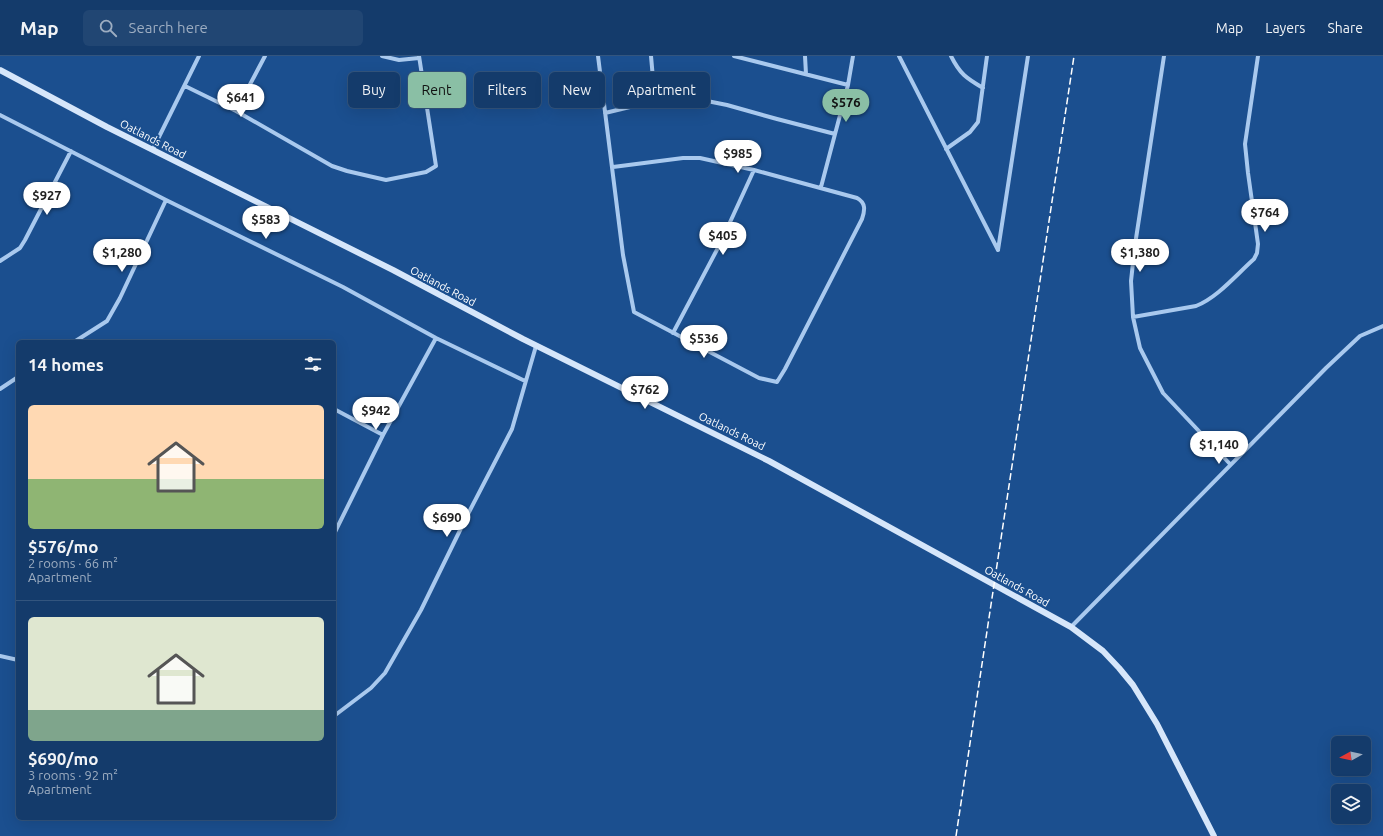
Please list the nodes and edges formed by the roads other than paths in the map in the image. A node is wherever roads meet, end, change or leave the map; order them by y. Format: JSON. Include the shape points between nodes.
{"nodes":[{"id":1,"x":199,"y":56,"type":"edge"},
{"id":2,"x":265,"y":56,"type":"edge"},
{"id":3,"x":382,"y":56,"type":"edge"},
{"id":4,"x":598,"y":56,"type":"edge"},
{"id":5,"x":651,"y":56,"type":"edge"},
{"id":6,"x":734,"y":56,"type":"edge"},
{"id":7,"x":804,"y":56,"type":"edge"},
{"id":8,"x":853,"y":56,"type":"edge"},
{"id":9,"x":899,"y":56,"type":"edge"},
{"id":10,"x":951,"y":56,"type":"edge"},
{"id":11,"x":987,"y":56,"type":"edge"},
{"id":12,"x":1028,"y":56,"type":"edge"},
{"id":13,"x":1164,"y":56,"type":"edge"},
{"id":14,"x":1258,"y":56,"type":"edge"},
{"id":15,"x":419,"y":57,"type":"edge"},
{"id":16,"x":0,"y":70,"type":"edge"},
{"id":17,"x":653,"y":72,"type":"edge"},
{"id":18,"x":806,"y":74,"type":"junction"},
{"id":19,"x":848,"y":85,"type":"junction"},
{"id":20,"x":185,"y":86,"type":"junction"},
{"id":21,"x":983,"y":88,"type":"junction"},
{"id":22,"x":710,"y":102,"type":"edge"},
{"id":23,"x":626,"y":108,"type":"edge"},
{"id":24,"x":236,"y":111,"type":"junction"},
{"id":25,"x":605,"y":113,"type":"junction"},
{"id":26,"x":0,"y":115,"type":"edge"},
{"id":27,"x":835,"y":134,"type":"junction"},
{"id":28,"x":946,"y":148,"type":"junction"},
{"id":29,"x":154,"y":150,"type":"junction"},
{"id":30,"x":71,"y":151,"type":"junction"},
{"id":31,"x":613,"y":167,"type":"junction"},
{"id":32,"x":754,"y":170,"type":"junction"},
{"id":33,"x":821,"y":187,"type":"junction"},
{"id":34,"x":166,"y":200,"type":"junction"},
{"id":35,"x":0,"y":261,"type":"edge"},
{"id":36,"x":1133,"y":317,"type":"junction"},
{"id":37,"x":1383,"y":326,"type":"edge"},
{"id":38,"x":673,"y":333,"type":"junction"},
{"id":39,"x":436,"y":338,"type":"junction"},
{"id":40,"x":77,"y":340,"type":"edge"},
{"id":41,"x":536,"y":346,"type":"junction"},
{"id":42,"x":16,"y":378,"type":"edge"},
{"id":43,"x":525,"y":381,"type":"junction"},
{"id":44,"x":0,"y":389,"type":"edge"},
{"id":45,"x":336,"y":410,"type":"edge"},
{"id":46,"x":383,"y":435,"type":"junction"},
{"id":47,"x":1230,"y":464,"type":"junction"},
{"id":48,"x":336,"y":530,"type":"edge"},
{"id":49,"x":1071,"y":627,"type":"junction"},
{"id":50,"x":0,"y":656,"type":"edge"},
{"id":51,"x":16,"y":660,"type":"edge"},
{"id":52,"x":336,"y":714,"type":"edge"},
{"id":53,"x":1214,"y":836,"type":"edge"}],
"edges":[{"from":1,"to":20,"type":"street"},
{"from":2,"to":24,"type":"street"},
{"from":3,"to":15,"type":"street","via":[[399,60]]},
{"from":4,"to":25,"type":"street"},
{"from":5,"to":17,"type":"street"},
{"from":6,"to":18,"type":"street"},
{"from":7,"to":18,"type":"street"},
{"from":8,"to":19,"type":"street"},
{"from":9,"to":28,"type":"street"},
{"from":10,"to":21,"type":"street","via":[[962,74]]},
{"from":11,"to":21,"type":"street"},
{"from":12,"to":28,"type":"street","via":[[998,250]]},
{"from":13,"to":36,"type":"street","via":[[1134,245],[1131,281]]},
{"from":14,"to":36,"type":"street","via":[[1245,144],[1258,235],[1257,253],[1254,259],[1204,303]]},
{"from":15,"to":24,"type":"street","via":[[436,166],[426,172],[386,180],[347,171],[332,166]]},
{"from":16,"to":29,"type":"street","name":"Oatlands Road"},
{"from":18,"to":19,"type":"street"},
{"from":19,"to":27,"type":"street"},
{"from":20,"to":24,"type":"street"},
{"from":20,"to":29,"type":"street"},
{"from":21,"to":28,"type":"street","via":[[975,127]]},
{"from":22,"to":27,"type":"street"},
{"from":23,"to":25,"type":"street"},
{"from":25,"to":31,"type":"street"},
{"from":26,"to":30,"type":"street"},
{"from":27,"to":33,"type":"street"},
{"from":29,"to":41,"type":"street","name":"Oatlands Road","via":[[393,270]]},
{"from":30,"to":34,"type":"street"},
{"from":30,"to":35,"type":"street","via":[[20,248]]},
{"from":31,"to":32,"type":"street","via":[[692,158]]},
{"from":31,"to":38,"type":"street","via":[[623,255],[634,312]]},
{"from":32,"to":33,"type":"street"},
{"from":32,"to":38,"type":"street","via":[[720,244]]},
{"from":33,"to":38,"type":"street","via":[[857,198],[864,204],[864,213],[777,382],[759,378]]},
{"from":34,"to":39,"type":"street","via":[[343,287]]},
{"from":34,"to":40,"type":"street","via":[[107,321]]},
{"from":36,"to":47,"type":"street","via":[[1140,348],[1163,393]]},
{"from":37,"to":47,"type":"street","via":[[1360,336]]},
{"from":39,"to":43,"type":"street"},
{"from":39,"to":46,"type":"street"},
{"from":41,"to":43,"type":"street"},
{"from":41,"to":49,"type":"street","name":"Oatlands Road","via":[[769,461]]},
{"from":42,"to":44,"type":"street"},
{"from":43,"to":52,"type":"street","via":[[512,429],[421,610],[385,673],[371,688]]},
{"from":45,"to":46,"type":"street"},
{"from":46,"to":48,"type":"street"},
{"from":47,"to":49,"type":"street"},
{"from":49,"to":53,"type":"street","name":"Oatlands Road","via":[[1103,651],[1133,685],[1157,724]]},
{"from":50,"to":51,"type":"street"}]}
